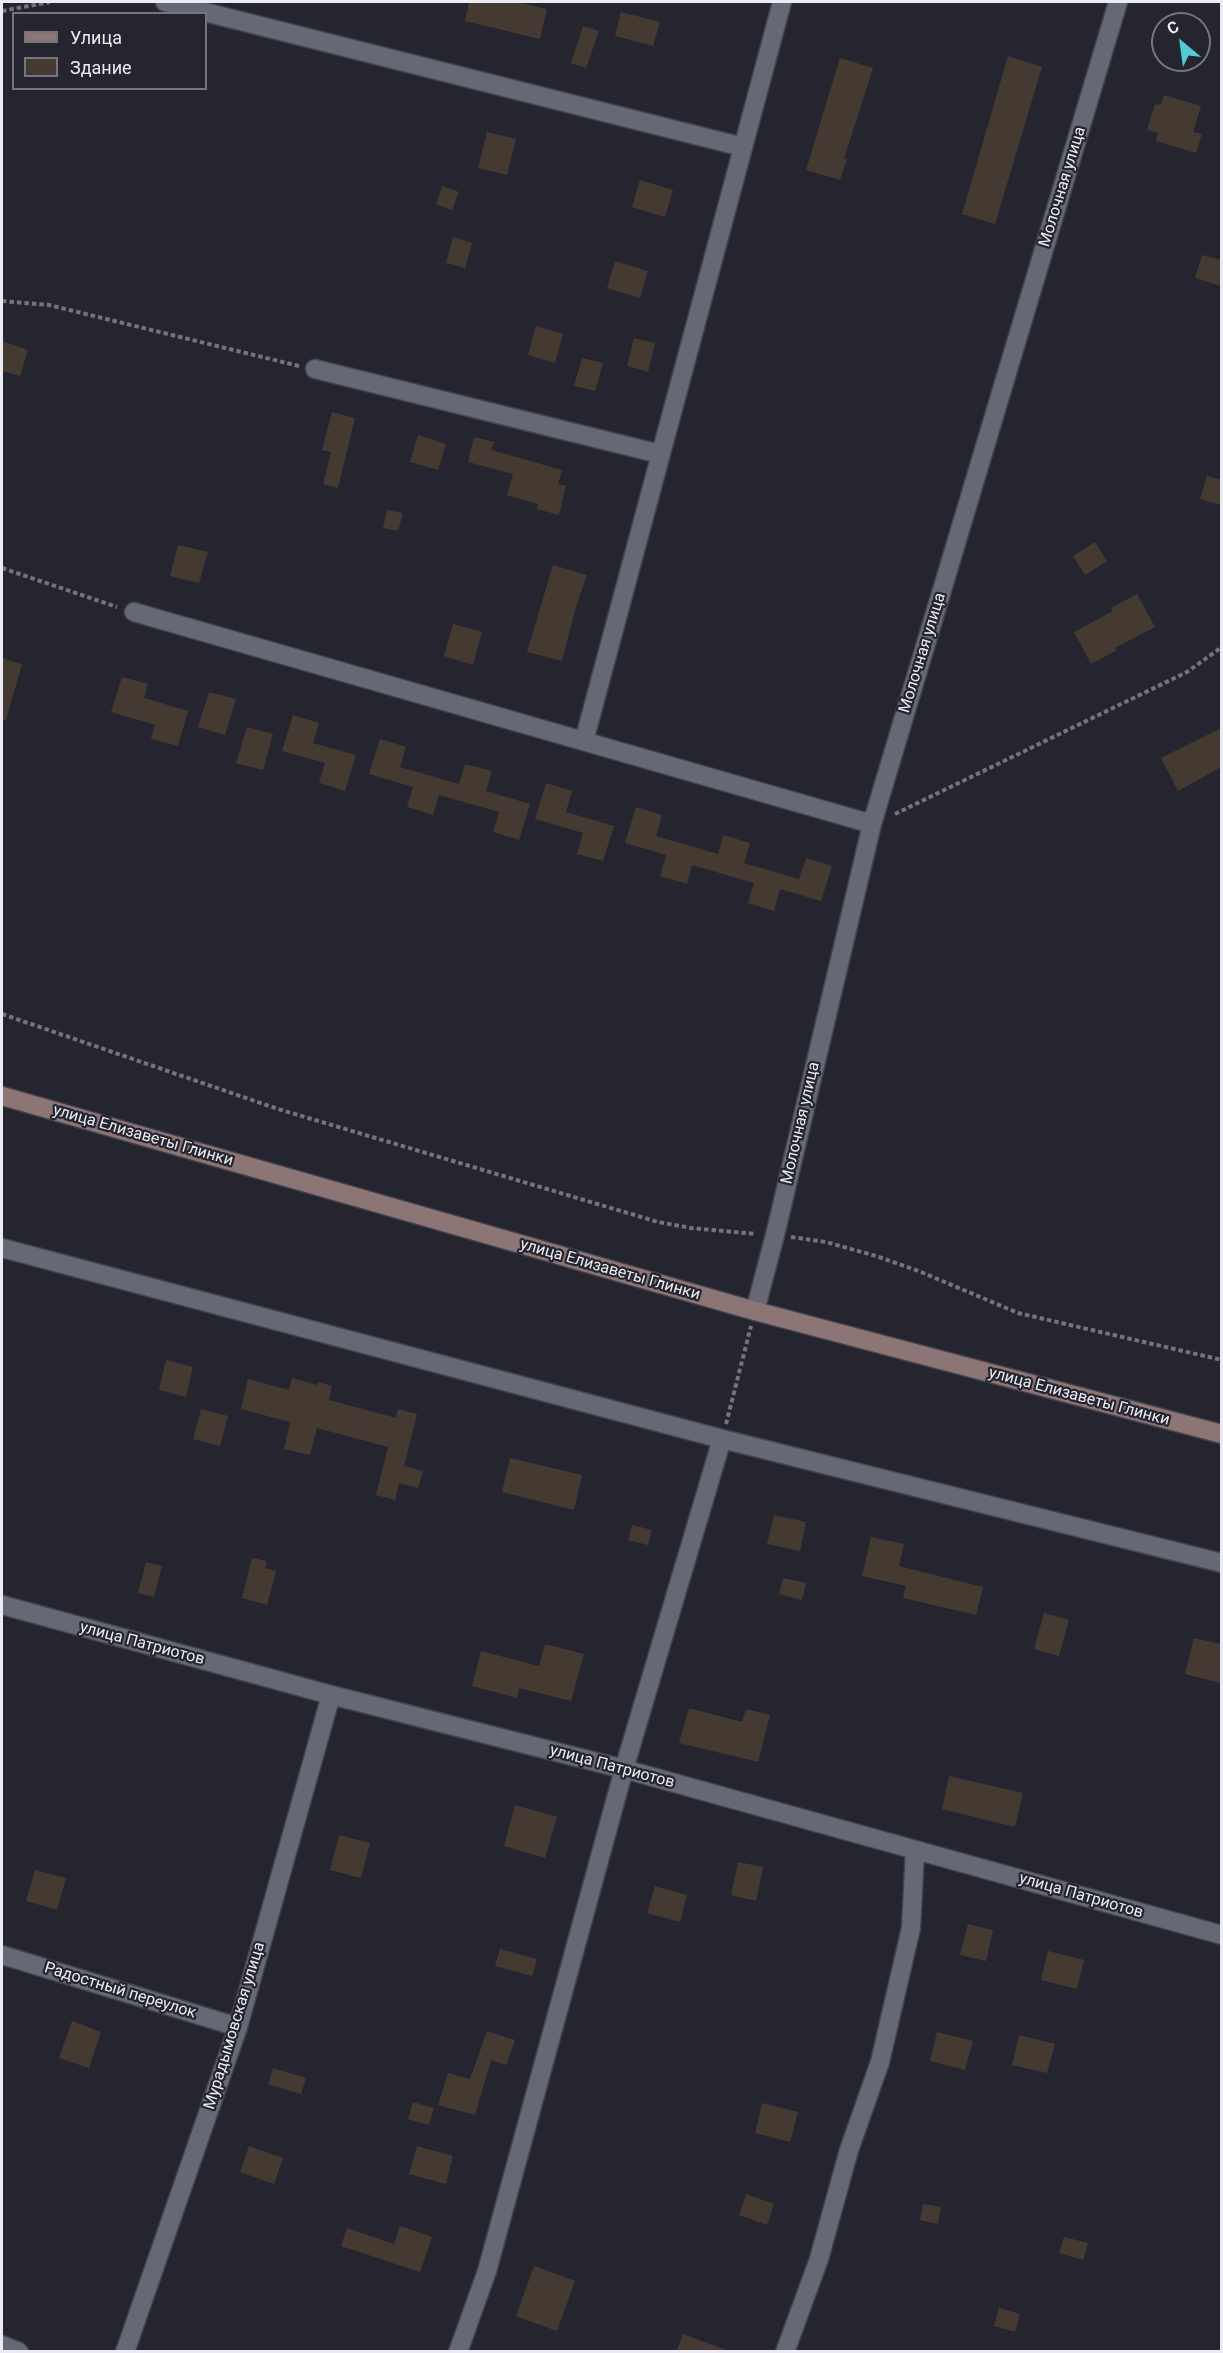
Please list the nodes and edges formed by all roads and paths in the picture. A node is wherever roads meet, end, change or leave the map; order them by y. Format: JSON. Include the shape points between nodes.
{"nodes":[{"id":1,"x":50,"y":2,"type":"edge"},
{"id":2,"x":165,"y":2,"type":"edge"},
{"id":3,"x":782,"y":2,"type":"edge"},
{"id":4,"x":1118,"y":2,"type":"edge"},
{"id":5,"x":2,"y":11,"type":"edge"},
{"id":6,"x":205,"y":12,"type":"edge"},
{"id":7,"x":207,"y":13,"type":"edge"},
{"id":8,"x":743,"y":147,"type":"junction"},
{"id":9,"x":2,"y":301,"type":"edge"},
{"id":10,"x":315,"y":369,"type":"joint"},
{"id":11,"x":660,"y":454,"type":"junction"},
{"id":12,"x":2,"y":568,"type":"edge"},
{"id":13,"x":134,"y":612,"type":"joint"},
{"id":14,"x":1221,"y":647,"type":"edge"},
{"id":15,"x":584,"y":741,"type":"junction"},
{"id":16,"x":872,"y":824,"type":"junction"},
{"id":17,"x":2,"y":1014,"type":"edge"},
{"id":18,"x":2,"y":1096,"type":"edge"},
{"id":19,"x":775,"y":1235,"type":"junction"},
{"id":20,"x":2,"y":1248,"type":"edge"},
{"id":21,"x":755,"y":1311,"type":"junction"},
{"id":22,"x":1221,"y":1360,"type":"edge"},
{"id":23,"x":1221,"y":1434,"type":"edge"},
{"id":24,"x":722,"y":1439,"type":"junction"},
{"id":25,"x":1221,"y":1563,"type":"edge"},
{"id":26,"x":2,"y":1605,"type":"edge"},
{"id":27,"x":331,"y":1695,"type":"junction"},
{"id":28,"x":624,"y":1769,"type":"junction"},
{"id":29,"x":915,"y":1850,"type":"junction"},
{"id":30,"x":1221,"y":1935,"type":"edge"},
{"id":31,"x":2,"y":1955,"type":"edge"},
{"id":32,"x":238,"y":2027,"type":"junction"},
{"id":33,"x":2,"y":2345,"type":"edge"},
{"id":34,"x":19,"y":2352,"type":"edge"},
{"id":35,"x":125,"y":2352,"type":"edge"},
{"id":36,"x":458,"y":2352,"type":"edge"},
{"id":37,"x":785,"y":2352,"type":"edge"}],
"edges":[{"from":1,"to":5,"type":"path"},
{"from":2,"to":6,"type":"street"},
{"from":3,"to":8,"type":"street"},
{"from":4,"to":16,"type":"street","name":"Молочная улица"},
{"from":7,"to":8,"type":"street"},
{"from":8,"to":11,"type":"street"},
{"from":9,"to":10,"type":"path","via":[[49,305]]},
{"from":10,"to":11,"type":"street"},
{"from":11,"to":15,"type":"street"},
{"from":12,"to":13,"type":"path"},
{"from":13,"to":15,"type":"street"},
{"from":14,"to":16,"type":"path","via":[[1187,672]]},
{"from":15,"to":16,"type":"street"},
{"from":16,"to":19,"type":"street","name":"Молочная улица"},
{"from":17,"to":19,"type":"path","via":[[278,1109],[658,1222]]},
{"from":18,"to":21,"type":"street","name":"улица Елизаветы Глинки"},
{"from":19,"to":21,"type":"street","name":"Молочная улица"},
{"from":19,"to":22,"type":"path","via":[[826,1242],[876,1256],[1018,1313]]},
{"from":20,"to":24,"type":"street"},
{"from":21,"to":23,"type":"street","name":"улица Елизаветы Глинки"},
{"from":21,"to":24,"type":"path"},
{"from":24,"to":25,"type":"street"},
{"from":24,"to":28,"type":"street"},
{"from":26,"to":27,"type":"street","name":"улица Патриотов"},
{"from":27,"to":28,"type":"street","name":"улица Патриотов"},
{"from":27,"to":32,"type":"street","name":"Мурадымовская улица"},
{"from":28,"to":29,"type":"street","name":"улица Патриотов"},
{"from":28,"to":36,"type":"street","via":[[487,2271]]},
{"from":29,"to":30,"type":"street","name":"улица Патриотов"},
{"from":29,"to":37,"type":"street","via":[[911,1928],[880,2062],[849,2150],[819,2259]]},
{"from":31,"to":32,"type":"street","name":"Радостный переулок"},
{"from":32,"to":35,"type":"street","name":"Мурадымовская улица"},
{"from":33,"to":34,"type":"street"}]}
